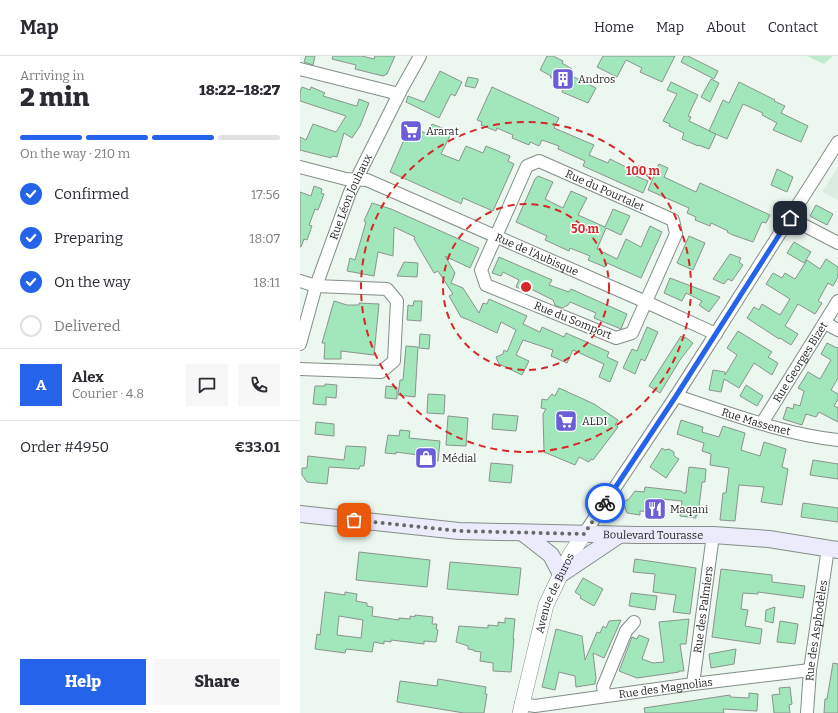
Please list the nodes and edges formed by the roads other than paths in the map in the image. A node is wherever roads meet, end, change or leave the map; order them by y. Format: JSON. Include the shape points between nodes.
{"nodes":[{"id":1,"x":420,"y":56,"type":"edge"},
{"id":2,"x":300,"y":69,"type":"edge"},
{"id":3,"x":399,"y":94,"type":"junction"},
{"id":4,"x":838,"y":142,"type":"edge"},
{"id":5,"x":300,"y":167,"type":"edge"},
{"id":6,"x":356,"y":180,"type":"junction"},
{"id":7,"x":790,"y":218,"type":"junction"},
{"id":8,"x":496,"y":237,"type":"junction"},
{"id":9,"x":838,"y":243,"type":"edge"},
{"id":10,"x":300,"y":281,"type":"edge"},
{"id":11,"x":316,"y":286,"type":"junction"},
{"id":12,"x":838,"y":300,"type":"edge"},
{"id":13,"x":646,"y":302,"type":"junction"},
{"id":14,"x":825,"y":323,"type":"junction"},
{"id":15,"x":838,"y":330,"type":"edge"},
{"id":16,"x":716,"y":334,"type":"junction"},
{"id":17,"x":300,"y":344,"type":"edge"},
{"id":18,"x":300,"y":369,"type":"edge"},
{"id":19,"x":676,"y":396,"type":"junction"},
{"id":20,"x":762,"y":423,"type":"junction"},
{"id":21,"x":838,"y":440,"type":"edge"},
{"id":22,"x":300,"y":514,"type":"edge"},
{"id":23,"x":523,"y":533,"type":"junction"},
{"id":24,"x":584,"y":534,"type":"junction"},
{"id":25,"x":619,"y":535,"type":"junction"},
{"id":26,"x":713,"y":535,"type":"junction"},
{"id":27,"x":833,"y":549,"type":"edge"},
{"id":28,"x":561,"y":574,"type":"junction"},
{"id":29,"x":634,"y":622,"type":"dead end"},
{"id":30,"x":810,"y":670,"type":"junction"},
{"id":31,"x":693,"y":684,"type":"junction"},
{"id":32,"x":605,"y":696,"type":"junction"},
{"id":33,"x":520,"y":708,"type":"edge"},
{"id":34,"x":807,"y":713,"type":"edge"}],
"edges":[{"from":1,"to":3,"type":"street","name":"Rue Léon Jouhaux"},
{"from":2,"to":3,"type":"street"},
{"from":3,"to":6,"type":"street","name":"Rue Léon Jouhaux"},
{"from":4,"to":7,"type":"street","name":"Avenue de Buros"},
{"from":5,"to":6,"type":"street","name":"Rue de l'Aubisque"},
{"from":6,"to":8,"type":"street","name":"Rue de l'Aubisque","via":[[367,180]]},
{"from":6,"to":11,"type":"street","name":"Rue Léon Jouhaux"},
{"from":7,"to":9,"type":"street"},
{"from":7,"to":16,"type":"street","name":"Avenue de Buros"},
{"from":8,"to":13,"type":"street","name":"Rue de l'Aubisque"},
{"from":8,"to":13,"type":"street","name":"Rue du Somport","via":[[481,270],[486,284],[616,338],[632,333]]},
{"from":8,"to":13,"type":"street","name":"Rue du Pourtalet","via":[[527,166],[539,161],[673,220],[676,234]]},
{"from":10,"to":11,"type":"street"},
{"from":11,"to":17,"type":"street","name":"Rue Léon Jouhaux"},
{"from":11,"to":18,"type":"street","via":[[387,289],[397,301],[394,361],[381,372]]},
{"from":12,"to":14,"type":"street","name":"Rue Georges Bizet"},
{"from":13,"to":16,"type":"street","name":"Rue de l'Aubisque"},
{"from":14,"to":15,"type":"street"},
{"from":14,"to":20,"type":"street","name":"Rue Georges Bizet"},
{"from":16,"to":19,"type":"street","name":"Avenue de Buros"},
{"from":19,"to":20,"type":"street","name":"Rue Massenet"},
{"from":19,"to":24,"type":"street","name":"Avenue de Buros"},
{"from":20,"to":21,"type":"street","name":"Rue Massenet","via":[[812,437]]},
{"from":22,"to":23,"type":"main road","name":"Boulevard Tourasse","via":[[459,531]]},
{"from":23,"to":24,"type":"main road","name":"Boulevard Tourasse"},
{"from":23,"to":28,"type":"main road","via":[[551,555]]},
{"from":24,"to":25,"type":"main road","name":"Boulevard Tourasse"},
{"from":24,"to":28,"type":"street","name":"Avenue de Buros"},
{"from":25,"to":26,"type":"main road","name":"Boulevard Tourasse"},
{"from":25,"to":28,"type":"main road"},
{"from":26,"to":27,"type":"main road","name":"Boulevard Tourasse","via":[[769,539]]},
{"from":26,"to":31,"type":"street","name":"Rue des Palmiers"},
{"from":27,"to":30,"type":"street","name":"Rue des Asphodèles"},
{"from":28,"to":33,"type":"street","name":"Avenue de Buros","via":[[546,606]]},
{"from":29,"to":32,"type":"street","via":[[626,631],[603,687]]},
{"from":30,"to":31,"type":"street","name":"Rue des Magnolias"},
{"from":30,"to":34,"type":"street","name":"Rue des Asphodèles"},
{"from":31,"to":32,"type":"street","name":"Rue des Magnolias"},
{"from":32,"to":33,"type":"street","name":"Rue des Magnolias"}]}
